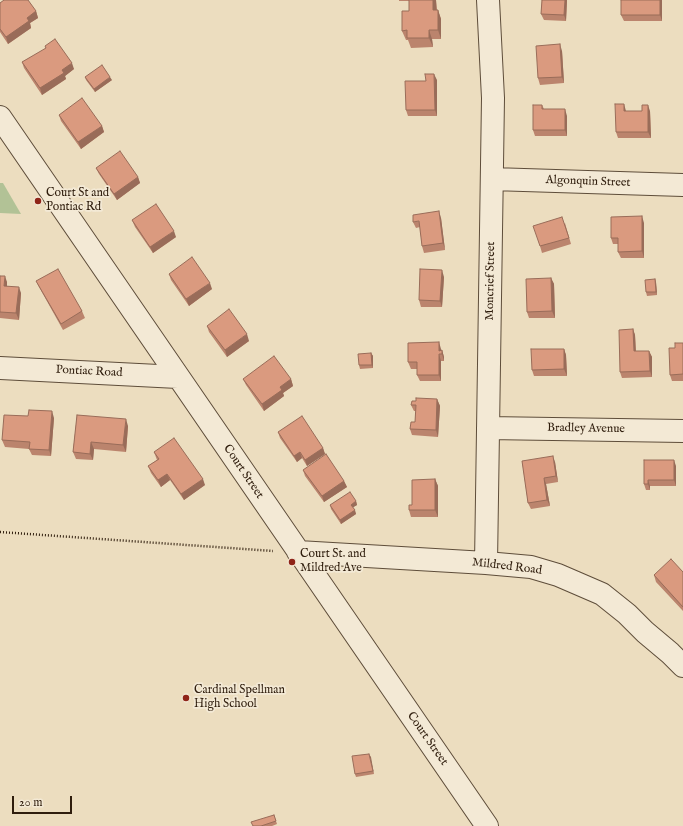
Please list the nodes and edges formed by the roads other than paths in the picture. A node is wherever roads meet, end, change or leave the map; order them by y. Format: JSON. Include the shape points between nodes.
{"nodes":[{"id":1,"x":488,"y":0,"type":"edge"},
{"id":2,"x":0,"y":117,"type":"edge"},
{"id":3,"x":492,"y":179,"type":"junction"},
{"id":4,"x":683,"y":185,"type":"edge"},
{"id":5,"x":0,"y":368,"type":"edge"},
{"id":6,"x":178,"y":377,"type":"junction"},
{"id":7,"x":488,"y":428,"type":"junction"},
{"id":8,"x":683,"y":431,"type":"edge"},
{"id":9,"x":298,"y":552,"type":"junction"},
{"id":10,"x":486,"y":563,"type":"junction"},
{"id":11,"x":683,"y":666,"type":"edge"},
{"id":12,"x":486,"y":826,"type":"edge"}],
"edges":[{"from":1,"to":3,"type":"street","name":"Moncrief Street","via":[[493,98]]},
{"from":2,"to":6,"type":"street","name":"Court Street"},
{"from":3,"to":4,"type":"street","name":"Algonquin Street"},
{"from":3,"to":7,"type":"street","name":"Moncrief Street"},
{"from":5,"to":6,"type":"street","name":"Pontiac Road"},
{"from":6,"to":9,"type":"street","name":"Court Street"},
{"from":7,"to":8,"type":"street","name":"Bradley Avenue"},
{"from":7,"to":10,"type":"street","name":"Moncrief Street"},
{"from":9,"to":10,"type":"street","name":"Mildred Road"},
{"from":9,"to":12,"type":"street","name":"Court Street"},
{"from":10,"to":11,"type":"street","name":"Mildred Road","via":[[530,567],[558,575],[602,594]]}]}
